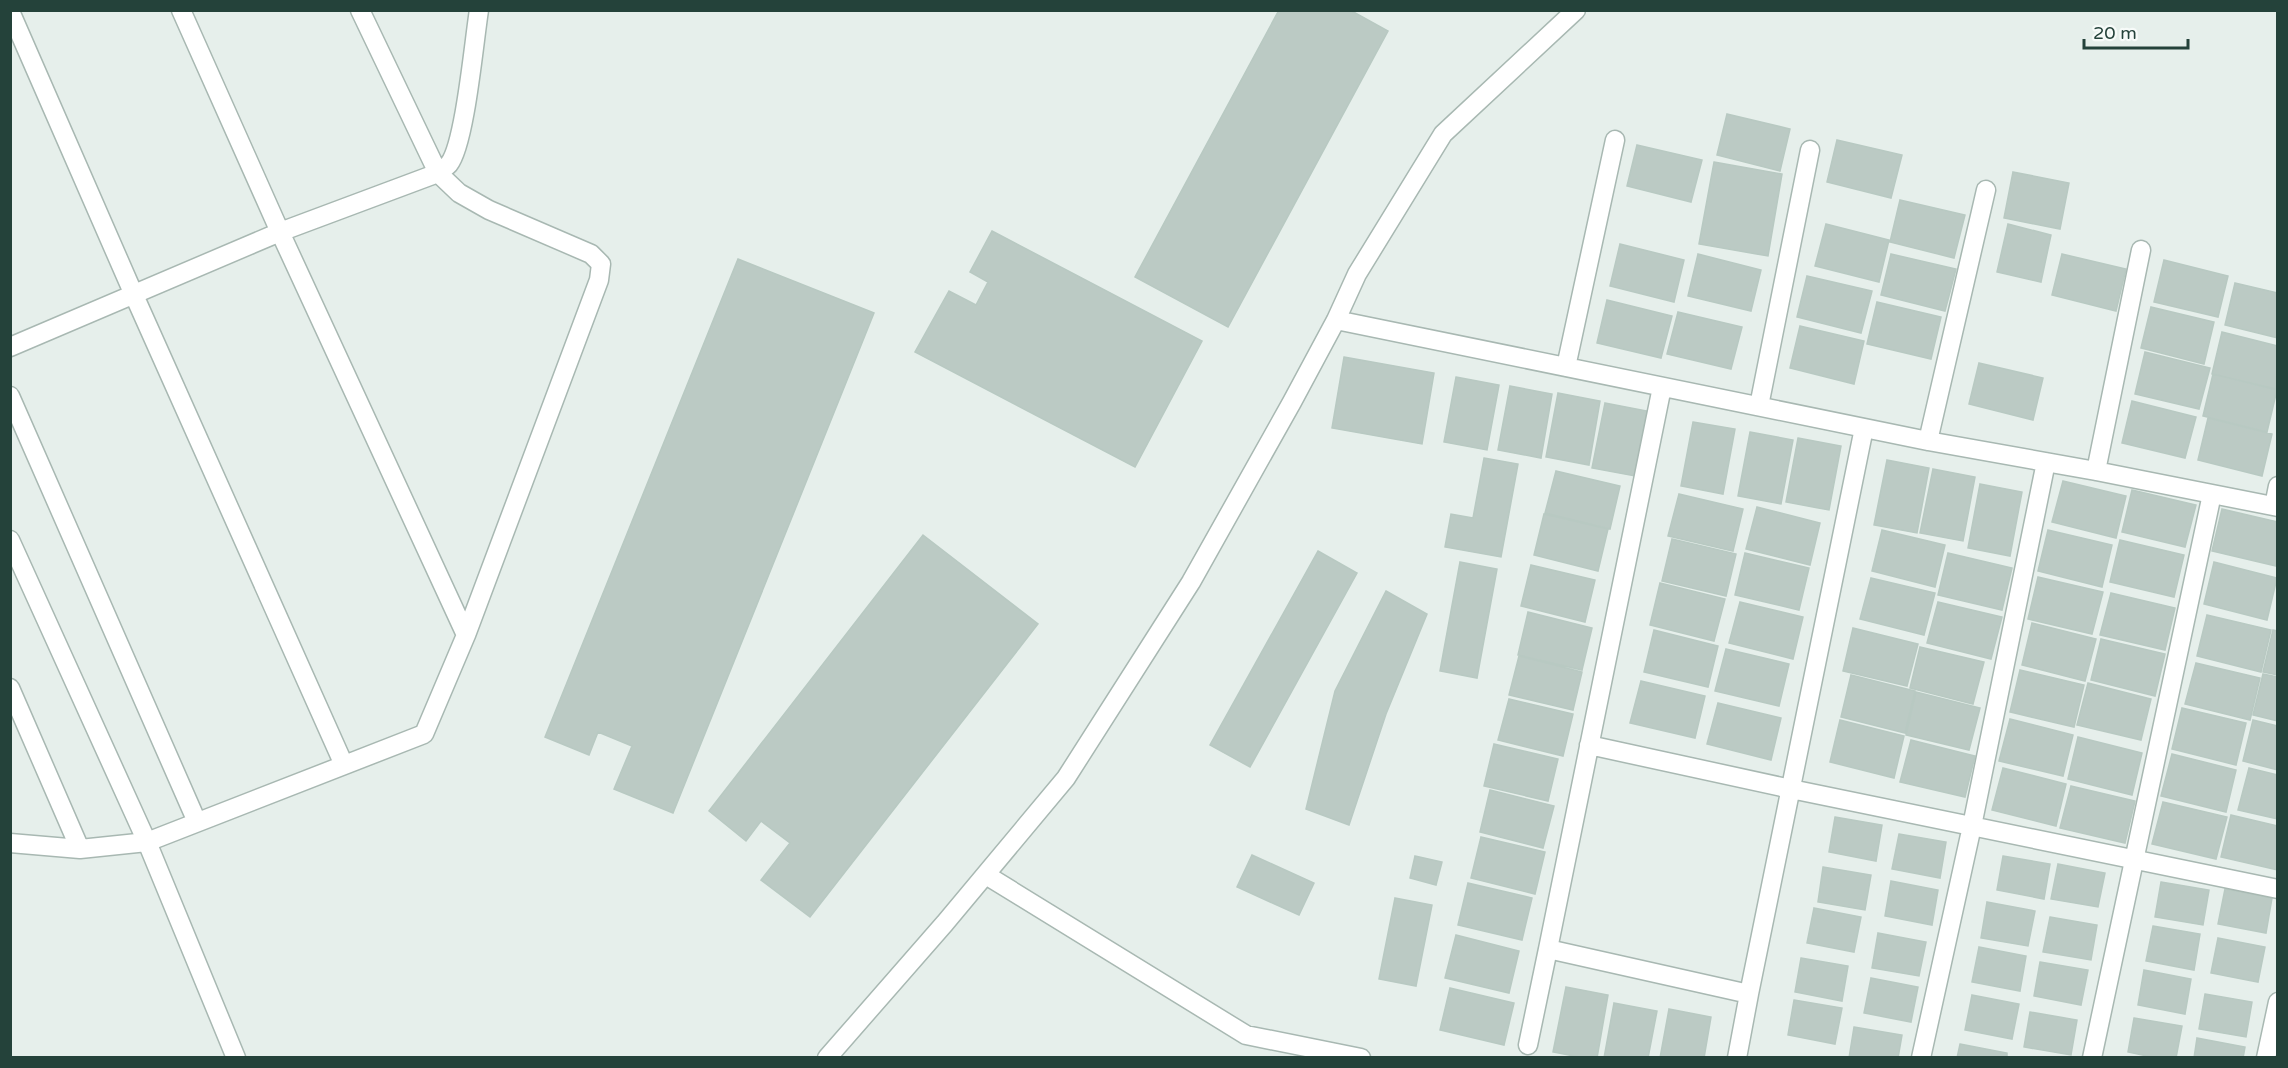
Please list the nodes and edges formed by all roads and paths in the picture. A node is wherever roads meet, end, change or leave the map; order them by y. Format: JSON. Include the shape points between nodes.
{"nodes":[{"id":1,"x":181,"y":10,"type":"edge"},
{"id":2,"x":360,"y":10,"type":"edge"},
{"id":3,"x":479,"y":10,"type":"edge"},
{"id":4,"x":1576,"y":10,"type":"edge"},
{"id":5,"x":10,"y":11,"type":"edge"},
{"id":6,"x":1615,"y":140,"type":"dead end"},
{"id":7,"x":1810,"y":150,"type":"dead end"},
{"id":8,"x":438,"y":173,"type":"junction"},
{"id":9,"x":1986,"y":190,"type":"dead end"},
{"id":10,"x":280,"y":232,"type":"junction"},
{"id":11,"x":2141,"y":250,"type":"dead end"},
{"id":12,"x":134,"y":295,"type":"junction"},
{"id":13,"x":1336,"y":320,"type":"junction"},
{"id":14,"x":10,"y":347,"type":"edge"},
{"id":15,"x":1566,"y":367,"type":"junction"},
{"id":16,"x":1662,"y":387,"type":"junction"},
{"id":17,"x":10,"y":396,"type":"edge"},
{"id":18,"x":1759,"y":406,"type":"junction"},
{"id":19,"x":1864,"y":428,"type":"junction"},
{"id":20,"x":1928,"y":441,"type":"junction"},
{"id":21,"x":2046,"y":462,"type":"junction"},
{"id":22,"x":2096,"y":471,"type":"junction"},
{"id":23,"x":2277,"y":486,"type":"edge"},
{"id":24,"x":2212,"y":494,"type":"junction"},
{"id":25,"x":2276,"y":507,"type":"edge"},
{"id":26,"x":10,"y":540,"type":"edge"},
{"id":27,"x":466,"y":635,"type":"junction"},
{"id":28,"x":10,"y":688,"type":"edge"},
{"id":29,"x":1589,"y":745,"type":"junction"},
{"id":30,"x":344,"y":765,"type":"junction"},
{"id":31,"x":1791,"y":789,"type":"junction"},
{"id":32,"x":197,"y":822,"type":"junction"},
{"id":33,"x":1972,"y":826,"type":"junction"},
{"id":34,"x":147,"y":842,"type":"junction"},
{"id":35,"x":10,"y":843,"type":"edge"},
{"id":36,"x":80,"y":849,"type":"junction"},
{"id":37,"x":2133,"y":860,"type":"junction"},
{"id":38,"x":986,"y":875,"type":"junction"},
{"id":39,"x":2277,"y":889,"type":"edge"},
{"id":40,"x":1548,"y":949,"type":"junction"},
{"id":41,"x":1749,"y":994,"type":"junction"},
{"id":42,"x":2277,"y":1002,"type":"edge"},
{"id":43,"x":1528,"y":1045,"type":"dead end"},
{"id":44,"x":236,"y":1058,"type":"edge"},
{"id":45,"x":827,"y":1058,"type":"edge"},
{"id":46,"x":1361,"y":1058,"type":"edge"},
{"id":47,"x":1737,"y":1058,"type":"edge"},
{"id":48,"x":1921,"y":1058,"type":"edge"},
{"id":49,"x":2092,"y":1058,"type":"edge"},
{"id":50,"x":2266,"y":1058,"type":"edge"}],
"edges":[{"from":1,"to":10,"type":"street"},
{"from":2,"to":8,"type":"street"},
{"from":3,"to":8,"type":"street","via":[[457,148],[450,164]]},
{"from":4,"to":13,"type":"street","via":[[1443,134],[1357,274]]},
{"from":5,"to":12,"type":"street"},
{"from":6,"to":15,"type":"street"},
{"from":7,"to":18,"type":"street"},
{"from":8,"to":10,"type":"street"},
{"from":8,"to":27,"type":"street","via":[[459,193],[489,210],[591,254],[600,264],[599,280]]},
{"from":9,"to":20,"type":"street"},
{"from":10,"to":12,"type":"street"},
{"from":10,"to":27,"type":"street"},
{"from":11,"to":22,"type":"street"},
{"from":12,"to":14,"type":"street"},
{"from":12,"to":30,"type":"street"},
{"from":13,"to":15,"type":"street"},
{"from":13,"to":38,"type":"street","via":[[1185,591],[1066,778]]},
{"from":15,"to":16,"type":"street"},
{"from":16,"to":18,"type":"street"},
{"from":16,"to":29,"type":"street"},
{"from":17,"to":32,"type":"street"},
{"from":18,"to":19,"type":"street"},
{"from":19,"to":20,"type":"street"},
{"from":19,"to":31,"type":"street"},
{"from":20,"to":21,"type":"street"},
{"from":21,"to":22,"type":"street"},
{"from":21,"to":33,"type":"street"},
{"from":22,"to":24,"type":"street"},
{"from":23,"to":25,"type":"street"},
{"from":24,"to":25,"type":"street"},
{"from":24,"to":37,"type":"street"},
{"from":26,"to":34,"type":"street"},
{"from":27,"to":30,"type":"street","via":[[424,734]]},
{"from":28,"to":36,"type":"street"},
{"from":29,"to":31,"type":"street"},
{"from":29,"to":40,"type":"street"},
{"from":30,"to":32,"type":"street"},
{"from":31,"to":33,"type":"street"},
{"from":31,"to":41,"type":"street"},
{"from":32,"to":34,"type":"street"},
{"from":33,"to":37,"type":"street"},
{"from":33,"to":48,"type":"street"},
{"from":34,"to":36,"type":"street"},
{"from":34,"to":44,"type":"street"},
{"from":35,"to":36,"type":"street"},
{"from":37,"to":39,"type":"street"},
{"from":37,"to":49,"type":"street"},
{"from":38,"to":45,"type":"street"},
{"from":38,"to":46,"type":"street","via":[[1246,1035]]},
{"from":40,"to":41,"type":"street"},
{"from":40,"to":43,"type":"street"},
{"from":41,"to":47,"type":"street"},
{"from":42,"to":50,"type":"street"}]}
